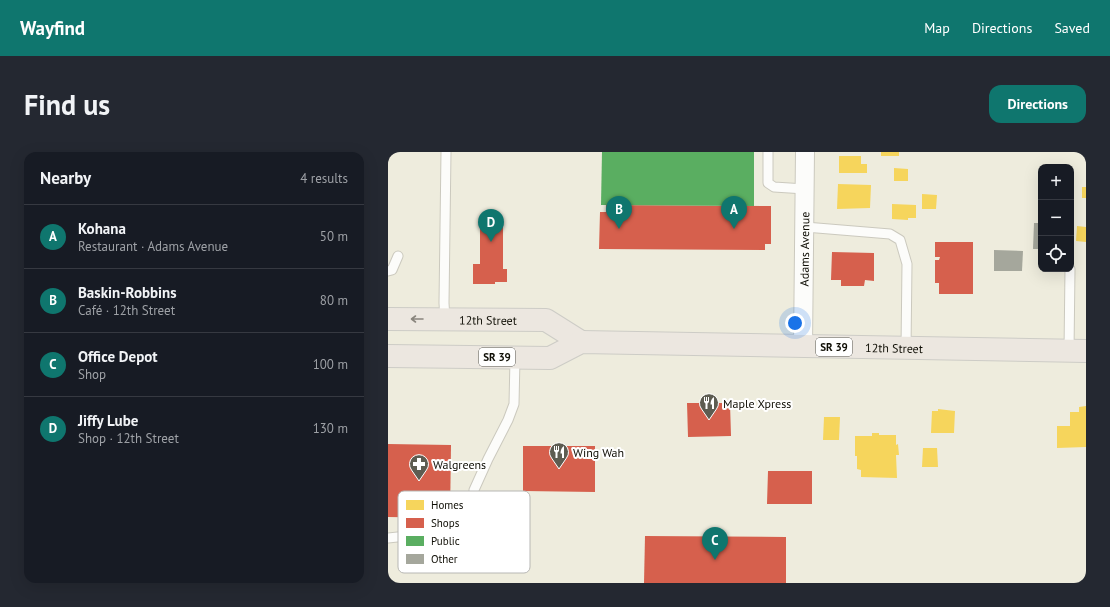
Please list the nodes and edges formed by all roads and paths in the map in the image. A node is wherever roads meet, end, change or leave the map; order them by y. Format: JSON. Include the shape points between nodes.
{"nodes":[{"id":1,"x":446,"y":152,"type":"edge"},
{"id":2,"x":768,"y":152,"type":"edge"},
{"id":3,"x":805,"y":152,"type":"edge"},
{"id":4,"x":805,"y":189,"type":"junction"},
{"id":5,"x":805,"y":227,"type":"junction"},
{"id":6,"x":398,"y":256,"type":"dead end"},
{"id":7,"x":388,"y":271,"type":"edge"},
{"id":8,"x":1070,"y":272,"type":"edge"},
{"id":9,"x":388,"y":319,"type":"edge"},
{"id":10,"x":445,"y":320,"type":"junction"},
{"id":11,"x":581,"y":342,"type":"junction"},
{"id":12,"x":803,"y":346,"type":"junction"},
{"id":13,"x":906,"y":348,"type":"junction"},
{"id":14,"x":1078,"y":351,"type":"edge"},
{"id":15,"x":388,"y":356,"type":"edge"},
{"id":16,"x":515,"y":358,"type":"junction"},
{"id":17,"x":474,"y":491,"type":"edge"},
{"id":18,"x":398,"y":537,"type":"edge"},
{"id":19,"x":388,"y":538,"type":"edge"}],
"edges":[{"from":1,"to":10,"type":"lane"},
{"from":2,"to":4,"type":"lane","via":[[768,183],[774,187]]},
{"from":3,"to":4,"type":"street","name":"Adams Avenue"},
{"from":4,"to":5,"type":"street","name":"Adams Avenue"},
{"from":5,"to":12,"type":"street","name":"Adams Avenue"},
{"from":5,"to":13,"type":"lane","via":[[890,234],[900,240],[908,264]]},
{"from":6,"to":7,"type":"lane","via":[[392,270]]},
{"from":8,"to":14,"type":"lane"},
{"from":10,"to":9,"type":"main road","name":"12th Street","one_way":true},
{"from":10,"to":11,"type":"main road","name":"12th Street","via":[[546,320]]},
{"from":11,"to":12,"type":"main road","name":"12th Street","number":"SR 39"},
{"from":11,"to":16,"type":"main road","name":"12th Street","number":"SR 39","via":[[550,358]]},
{"from":12,"to":13,"type":"main road","name":"12th Street","number":"SR 39"},
{"from":13,"to":14,"type":"main road","name":"12th Street","number":"SR 39"},
{"from":15,"to":16,"type":"main road","name":"12th Street","number":"SR 39"},
{"from":16,"to":17,"type":"lane","via":[[514,404]]},
{"from":18,"to":19,"type":"lane"}]}
